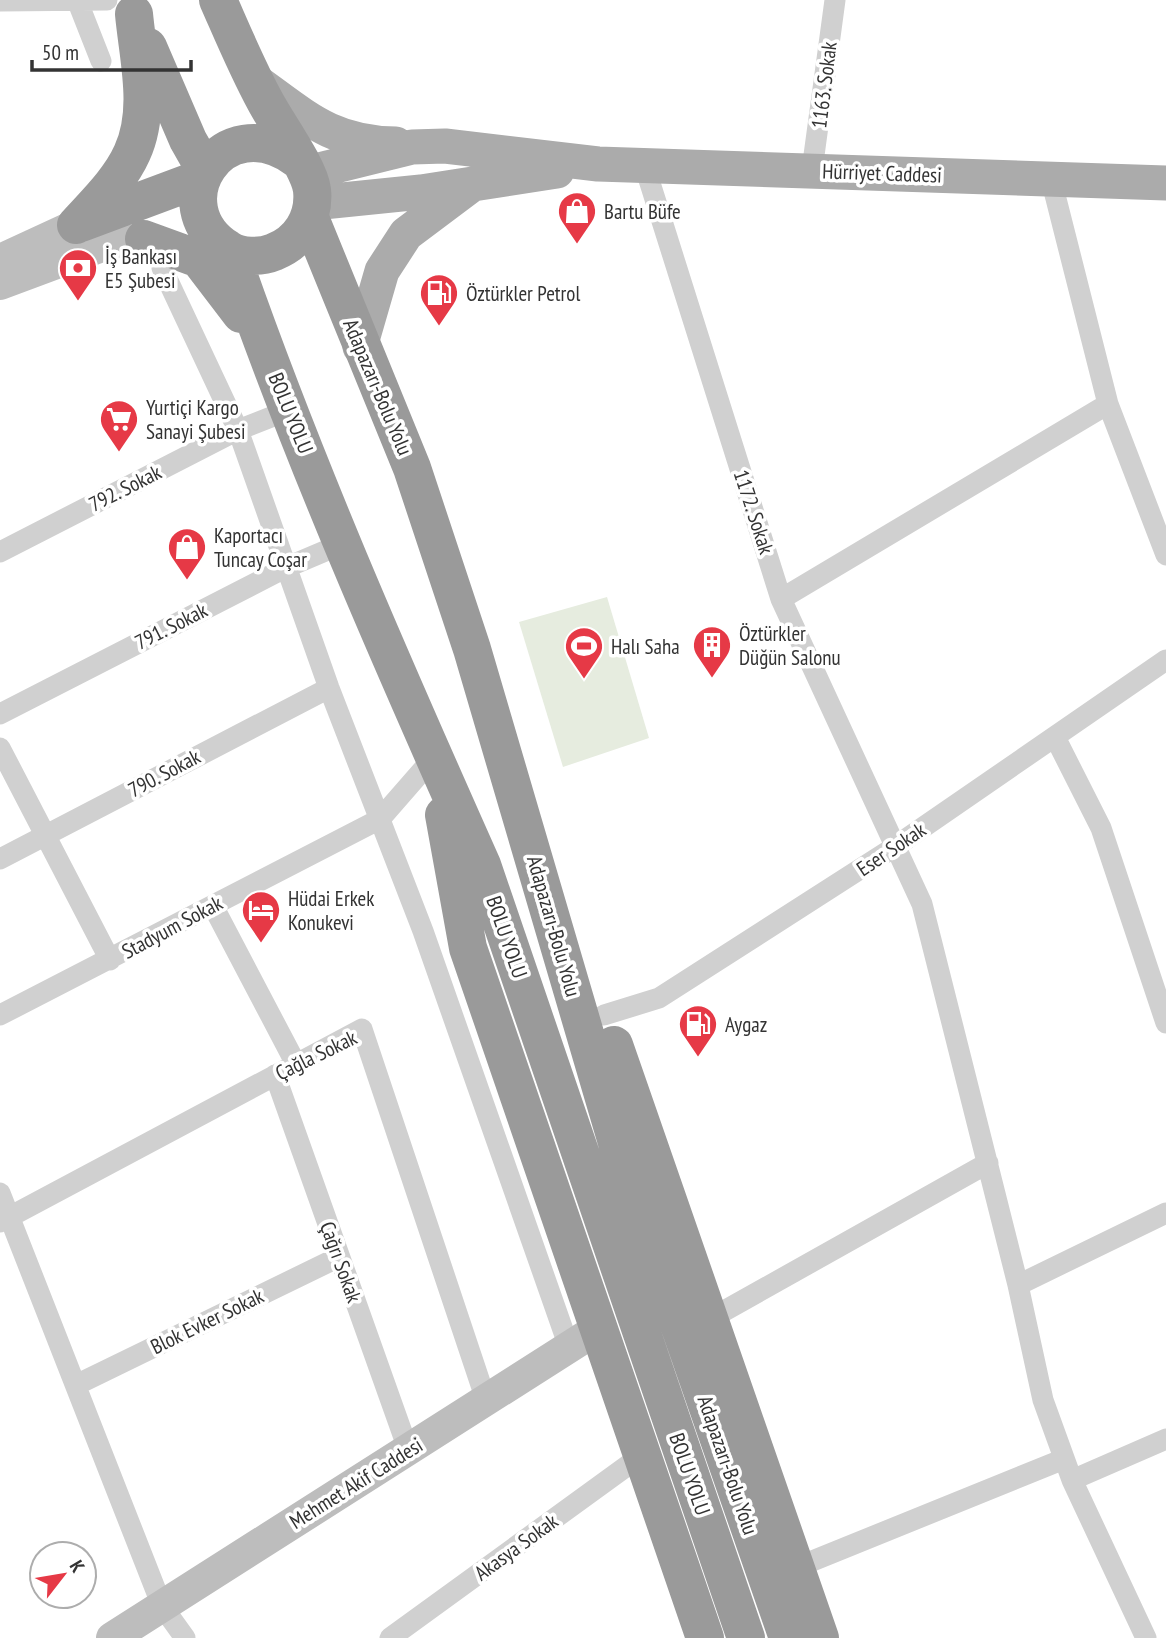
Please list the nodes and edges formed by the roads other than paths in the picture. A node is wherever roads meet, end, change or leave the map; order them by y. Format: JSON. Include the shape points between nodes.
{"nodes":[{"id":1,"x":78,"y":0,"type":"edge"},
{"id":2,"x":218,"y":0,"type":"edge"},
{"id":3,"x":835,"y":0,"type":"edge"},
{"id":4,"x":0,"y":1,"type":"edge"},
{"id":5,"x":123,"y":5,"type":"edge"},
{"id":6,"x":101,"y":61,"type":"dead end"},
{"id":7,"x":254,"y":80,"type":"junction"},
{"id":8,"x":445,"y":146,"type":"junction"},
{"id":9,"x":598,"y":164,"type":"junction"},
{"id":10,"x":644,"y":164,"type":"junction"},
{"id":11,"x":812,"y":170,"type":"junction"},
{"id":12,"x":202,"y":174,"type":"junction"},
{"id":13,"x":1051,"y":179,"type":"junction"},
{"id":14,"x":1166,"y":183,"type":"edge"},
{"id":15,"x":472,"y":184,"type":"junction"},
{"id":16,"x":306,"y":188,"type":"junction"},
{"id":17,"x":76,"y":225,"type":"junction"},
{"id":18,"x":218,"y":238,"type":"junction"},
{"id":19,"x":153,"y":254,"type":"junction"},
{"id":20,"x":0,"y":260,"type":"edge"},
{"id":21,"x":0,"y":284,"type":"edge"},
{"id":22,"x":260,"y":339,"type":"junction"},
{"id":23,"x":360,"y":347,"type":"junction"},
{"id":24,"x":1108,"y":404,"type":"junction"},
{"id":25,"x":289,"y":410,"type":"junction"},
{"id":26,"x":238,"y":430,"type":"junction"},
{"id":27,"x":344,"y":543,"type":"junction"},
{"id":28,"x":0,"y":552,"type":"edge"},
{"id":29,"x":1166,"y":555,"type":"edge"},
{"id":30,"x":285,"y":568,"type":"junction"},
{"id":31,"x":781,"y":599,"type":"junction"},
{"id":32,"x":472,"y":649,"type":"junction"},
{"id":33,"x":1166,"y":660,"type":"edge"},
{"id":34,"x":329,"y":688,"type":"junction"},
{"id":35,"x":0,"y":714,"type":"edge"},
{"id":36,"x":1055,"y":737,"type":"junction"},
{"id":37,"x":0,"y":748,"type":"edge"},
{"id":38,"x":434,"y":757,"type":"junction"},
{"id":39,"x":380,"y":819,"type":"junction"},
{"id":40,"x":46,"y":835,"type":"junction"},
{"id":41,"x":896,"y":846,"type":"junction"},
{"id":42,"x":0,"y":859,"type":"edge"},
{"id":43,"x":213,"y":906,"type":"junction"},
{"id":44,"x":110,"y":960,"type":"junction"},
{"id":45,"x":0,"y":1015,"type":"edge"},
{"id":46,"x":604,"y":1015,"type":"junction"},
{"id":47,"x":1166,"y":1023,"type":"edge"},
{"id":48,"x":296,"y":1064,"type":"junction"},
{"id":49,"x":275,"y":1075,"type":"junction"},
{"id":50,"x":988,"y":1163,"type":"junction"},
{"id":51,"x":0,"y":1193,"type":"edge"},
{"id":52,"x":1166,"y":1213,"type":"edge"},
{"id":53,"x":5,"y":1219,"type":"edge"},
{"id":54,"x":339,"y":1257,"type":"junction"},
{"id":55,"x":1018,"y":1285,"type":"junction"},
{"id":56,"x":708,"y":1320,"type":"junction"},
{"id":57,"x":584,"y":1337,"type":"junction"},
{"id":58,"x":76,"y":1385,"type":"junction"},
{"id":59,"x":486,"y":1400,"type":"junction"},
{"id":60,"x":1166,"y":1439,"type":"edge"},
{"id":61,"x":408,"y":1449,"type":"junction"},
{"id":62,"x":642,"y":1455,"type":"junction"},
{"id":63,"x":1064,"y":1459,"type":"junction"},
{"id":64,"x":1072,"y":1480,"type":"junction"},
{"id":65,"x":795,"y":1568,"type":"junction"},
{"id":66,"x":162,"y":1606,"type":"junction"},
{"id":67,"x":112,"y":1638,"type":"edge"},
{"id":68,"x":185,"y":1638,"type":"edge"},
{"id":69,"x":390,"y":1638,"type":"edge"},
{"id":70,"x":705,"y":1638,"type":"edge"},
{"id":71,"x":746,"y":1638,"type":"edge"},
{"id":72,"x":788,"y":1638,"type":"edge"},
{"id":73,"x":820,"y":1638,"type":"edge"},
{"id":74,"x":1146,"y":1638,"type":"edge"}],
"edges":[{"from":1,"to":4,"type":"street"},
{"from":1,"to":5,"type":"street"},
{"from":1,"to":6,"type":"street"},
{"from":2,"to":7,"type":"highway","name":"Adapazarı-Bolu Yolu"},
{"from":3,"to":11,"type":"street","name":"1163. Sokak"},
{"from":5,"to":12,"type":"highway"},
{"from":5,"to":17,"type":"highway","via":[[143,107],[133,152]]},
{"from":7,"to":8,"type":"main road","via":[[321,129],[370,144]]},
{"from":7,"to":16,"type":"highway","name":"Adapazarı-Bolu Yolu"},
{"from":8,"to":9,"type":"main road","name":"Hürriyet Caddesi"},
{"from":8,"to":16,"type":"main road","name":"Hürriyet Caddesi","via":[[412,147]]},
{"from":9,"to":10,"type":"main road","name":"Hürriyet Caddesi"},
{"from":9,"to":15,"type":"main road","name":"Hürriyet Caddesi"},
{"from":10,"to":11,"type":"main road","name":"Hürriyet Caddesi"},
{"from":10,"to":31,"type":"street","name":"1172. Sokak"},
{"from":11,"to":13,"type":"main road","name":"Hürriyet Caddesi"},
{"from":12,"to":16,"type":"highway","via":[[229,148],[266,142]]},
{"from":12,"to":17,"type":"highway"},
{"from":12,"to":18,"type":"highway","via":[[200,209]]},
{"from":13,"to":14,"type":"main road","name":"Hürriyet Caddesi"},
{"from":13,"to":24,"type":"street"},
{"from":15,"to":16,"type":"main road","name":"Hürriyet Caddesi"},
{"from":15,"to":23,"type":"main road","via":[[406,234],[382,271]]},
{"from":16,"to":18,"type":"highway","via":[[300,235],[277,251],[248,256]]},
{"from":16,"to":23,"type":"highway","name":"Adapazarı-Bolu Yolu"},
{"from":17,"to":20,"type":"main road"},
{"from":18,"to":19,"type":"highway"},
{"from":18,"to":22,"type":"highway","name":"BOLU YOLU"},
{"from":19,"to":21,"type":"main road","via":[[110,243]]},
{"from":19,"to":22,"type":"highway","via":[[199,259]]},
{"from":19,"to":26,"type":"street"},
{"from":22,"to":25,"type":"highway","name":"BOLU YOLU"},
{"from":23,"to":32,"type":"highway","name":"Adapazarı-Bolu Yolu","via":[[412,468]]},
{"from":24,"to":29,"type":"street"},
{"from":24,"to":31,"type":"street"},
{"from":25,"to":26,"type":"street","name":"792. Sokak"},
{"from":25,"to":27,"type":"highway","name":"BOLU YOLU"},
{"from":26,"to":28,"type":"street","name":"792. Sokak"},
{"from":26,"to":30,"type":"street"},
{"from":27,"to":30,"type":"street","name":"791. Sokak"},
{"from":27,"to":38,"type":"highway","name":"BOLU YOLU"},
{"from":30,"to":34,"type":"street"},
{"from":30,"to":35,"type":"street","name":"791. Sokak"},
{"from":31,"to":41,"type":"street","name":"1172. Sokak"},
{"from":32,"to":46,"type":"highway"},
{"from":32,"to":72,"type":"highway","name":"Adapazarı-Bolu Yolu","via":[[623,1163]]},
{"from":33,"to":36,"type":"street","name":"Eser Sokak"},
{"from":34,"to":39,"type":"street"},
{"from":34,"to":40,"type":"street","name":"790. Sokak"},
{"from":36,"to":41,"type":"street","name":"Eser Sokak"},
{"from":36,"to":47,"type":"street","via":[[1101,828]]},
{"from":37,"to":40,"type":"street"},
{"from":38,"to":39,"type":"street"},
{"from":38,"to":57,"type":"highway","via":[[468,947]]},
{"from":38,"to":71,"type":"highway","name":"BOLU YOLU","via":[[482,864]]},
{"from":39,"to":43,"type":"street","name":"Stadyum Sokak"},
{"from":39,"to":57,"type":"street"},
{"from":40,"to":42,"type":"street","name":"790. Sokak"},
{"from":40,"to":44,"type":"street"},
{"from":41,"to":46,"type":"street","name":"Eser Sokak","via":[[659,998]]},
{"from":41,"to":50,"type":"street","name":"1172. Sokak","via":[[922,904]]},
{"from":43,"to":44,"type":"street","name":"Stadyum Sokak"},
{"from":43,"to":48,"type":"street"},
{"from":44,"to":45,"type":"street","name":"Stadyum Sokak"},
{"from":46,"to":56,"type":"highway"},
{"from":48,"to":49,"type":"street","name":"Çağla Sokak"},
{"from":48,"to":59,"type":"street","name":"Çağla Sokak","via":[[362,1029]]},
{"from":49,"to":53,"type":"street","name":"Çağla Sokak"},
{"from":49,"to":54,"type":"street","name":"Çağrı Sokak"},
{"from":50,"to":55,"type":"street","name":"1172. Sokak"},
{"from":50,"to":56,"type":"street"},
{"from":51,"to":53,"type":"street"},
{"from":52,"to":55,"type":"street"},
{"from":53,"to":58,"type":"street"},
{"from":54,"to":58,"type":"street","name":"Blok Evker Sokak"},
{"from":54,"to":61,"type":"street","name":"Çağrı Sokak"},
{"from":55,"to":63,"type":"street","name":"1172. Sokak","via":[[1043,1400]]},
{"from":56,"to":65,"type":"highway"},
{"from":57,"to":59,"type":"main road","name":"Mehmet Akif Caddesi"},
{"from":57,"to":62,"type":"highway"},
{"from":58,"to":66,"type":"street"},
{"from":59,"to":61,"type":"main road","name":"Mehmet Akif Caddesi"},
{"from":60,"to":64,"type":"street"},
{"from":61,"to":66,"type":"main road","name":"Mehmet Akif Caddesi"},
{"from":62,"to":69,"type":"street","name":"Akasya Sokak"},
{"from":62,"to":70,"type":"highway"},
{"from":63,"to":64,"type":"street","name":"1172. Sokak"},
{"from":63,"to":65,"type":"street"},
{"from":64,"to":74,"type":"street","name":"1172. Sokak"},
{"from":65,"to":73,"type":"highway"},
{"from":66,"to":67,"type":"main road","name":"Mehmet Akif Caddesi"},
{"from":66,"to":68,"type":"street"}]}
